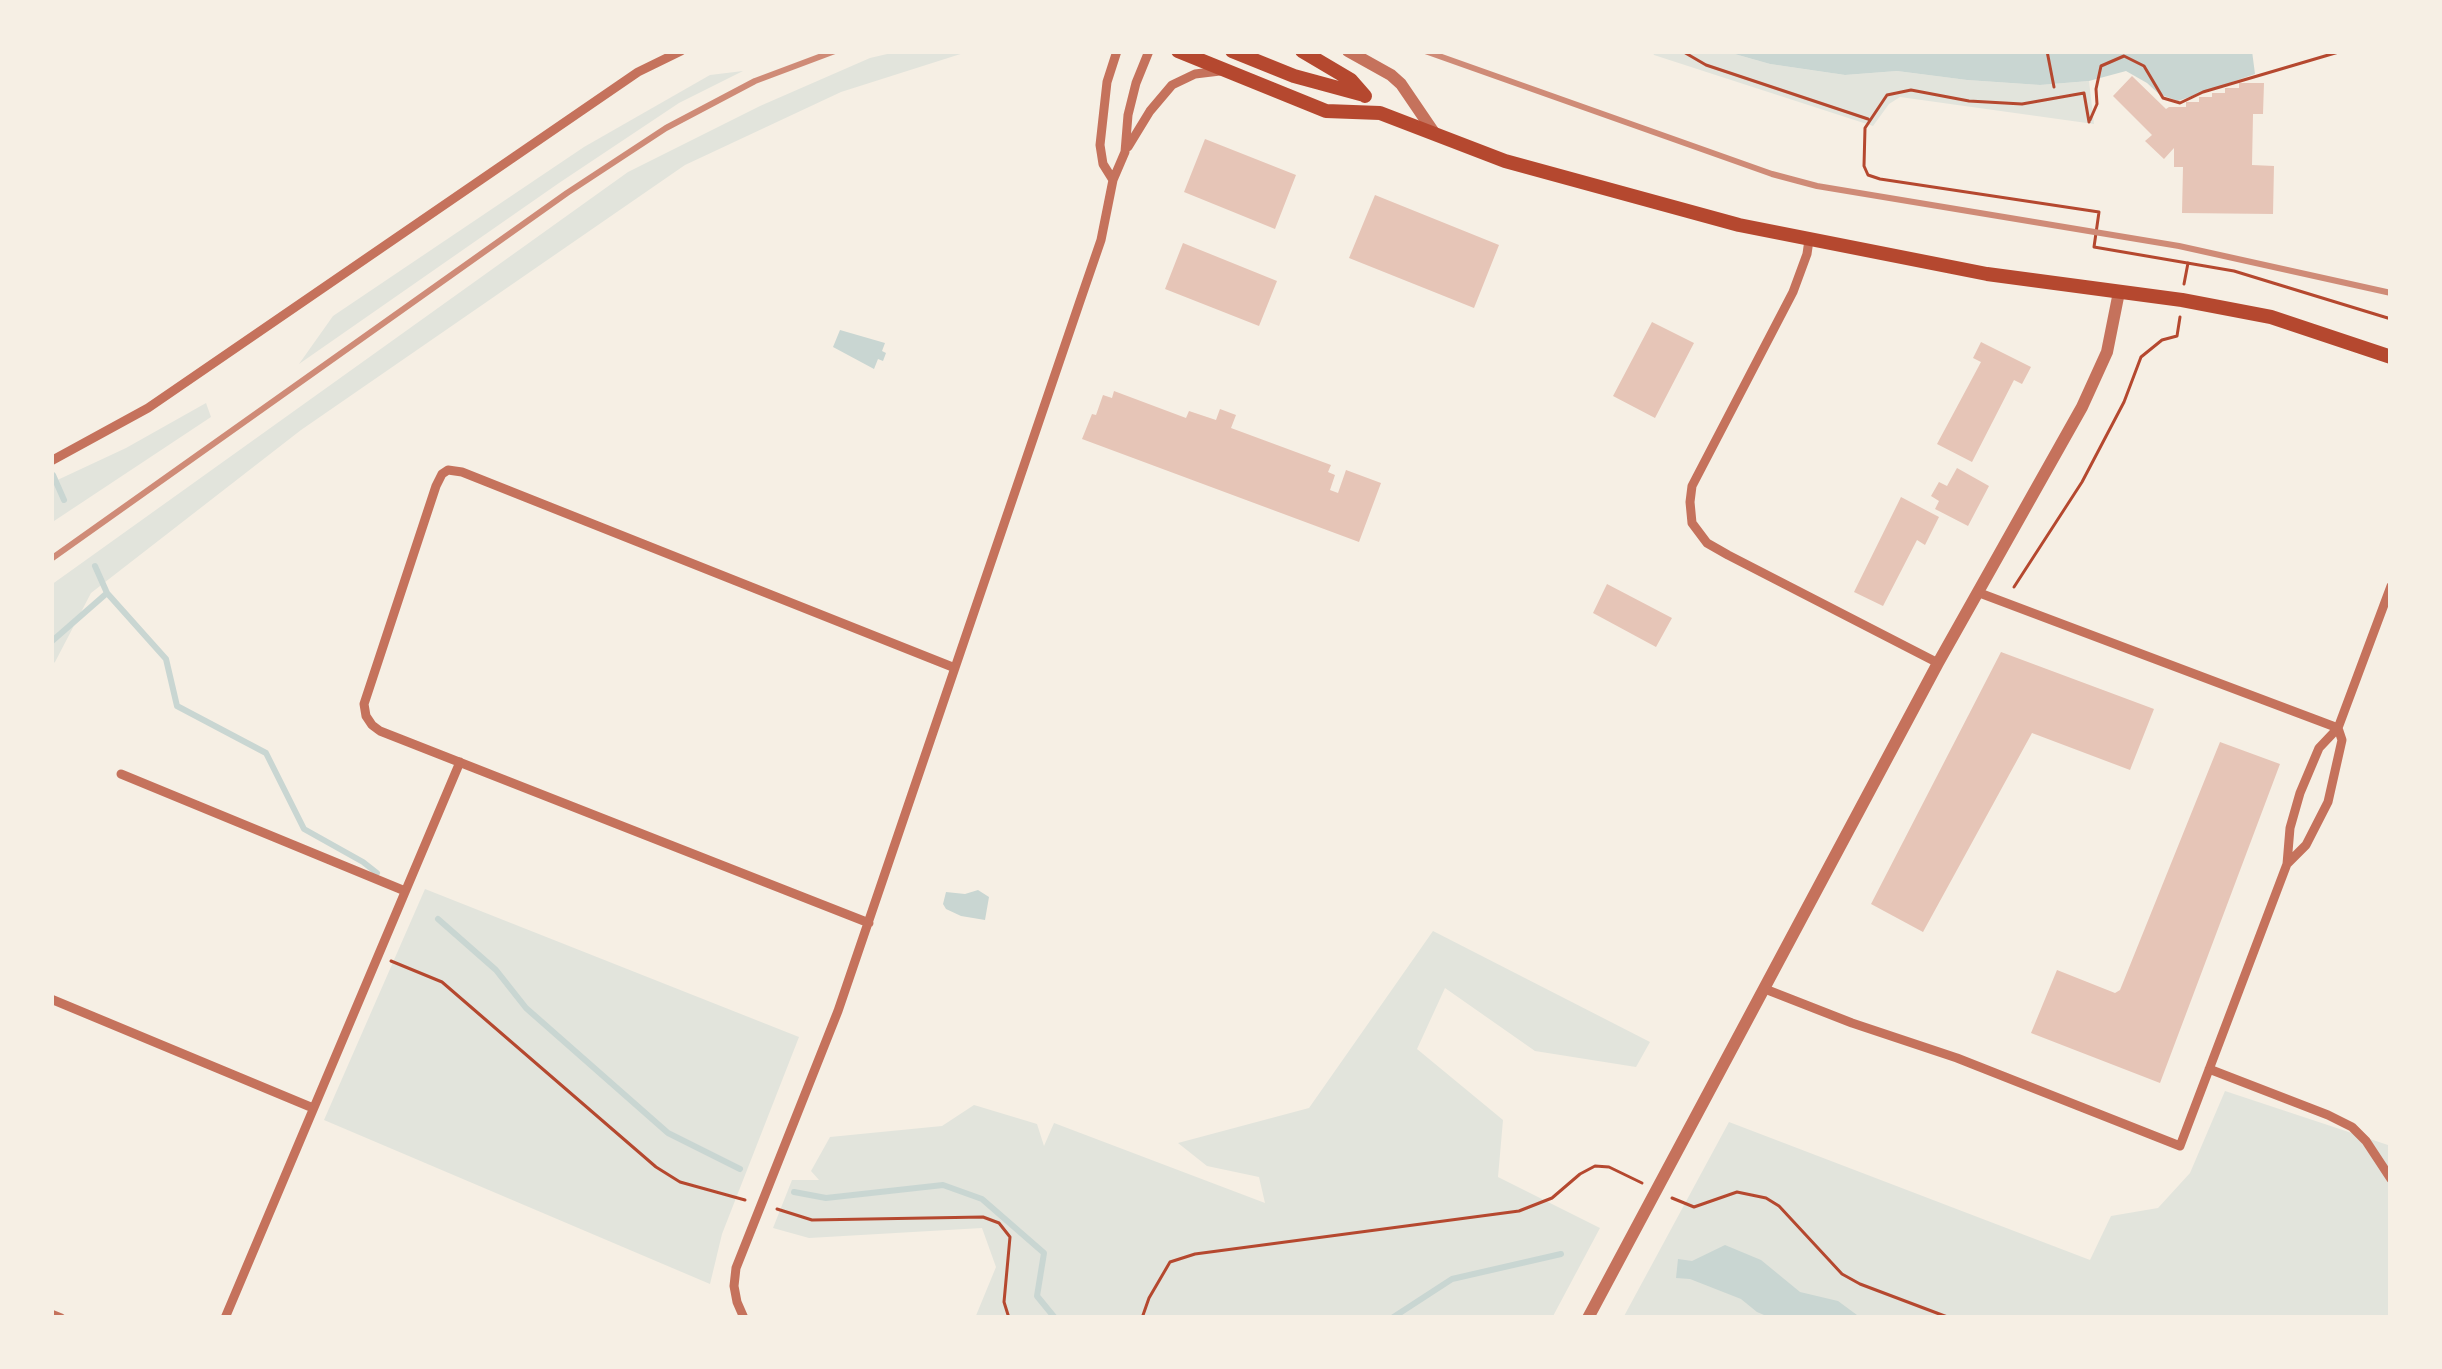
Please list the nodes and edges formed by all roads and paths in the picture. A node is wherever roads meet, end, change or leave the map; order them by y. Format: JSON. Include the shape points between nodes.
{"nodes":[{"id":1,"x":681,"y":51,"type":"edge"},
{"id":2,"x":1117,"y":51,"type":"edge"},
{"id":3,"x":1149,"y":51,"type":"edge"},
{"id":4,"x":1178,"y":51,"type":"edge"},
{"id":5,"x":1232,"y":51,"type":"edge"},
{"id":6,"x":1302,"y":51,"type":"edge"},
{"id":7,"x":1348,"y":51,"type":"edge"},
{"id":8,"x":1682,"y":51,"type":"edge"},
{"id":9,"x":2047,"y":51,"type":"edge"},
{"id":10,"x":2342,"y":51,"type":"edge"},
{"id":11,"x":1225,"y":70,"type":"junction"},
{"id":12,"x":2054,"y":87,"type":"dead end"},
{"id":13,"x":1364,"y":95,"type":"junction"},
{"id":14,"x":1380,"y":113,"type":"junction"},
{"id":15,"x":1869,"y":120,"type":"junction"},
{"id":16,"x":1436,"y":136,"type":"junction"},
{"id":17,"x":1126,"y":152,"type":"junction"},
{"id":18,"x":1113,"y":180,"type":"junction"},
{"id":19,"x":1809,"y":240,"type":"junction"},
{"id":20,"x":2119,"y":292,"type":"junction"},
{"id":21,"x":2391,"y":320,"type":"edge"},
{"id":22,"x":2178,"y":328,"type":"dead end"},
{"id":23,"x":2391,"y":357,"type":"edge"},
{"id":24,"x":51,"y":461,"type":"edge"},
{"id":25,"x":2391,"y":586,"type":"edge"},
{"id":26,"x":2014,"y":588,"type":"dead end"},
{"id":27,"x":1977,"y":592,"type":"junction"},
{"id":28,"x":1938,"y":663,"type":"junction"},
{"id":29,"x":956,"y":668,"type":"junction"},
{"id":30,"x":2338,"y":728,"type":"junction"},
{"id":31,"x":460,"y":762,"type":"junction"},
{"id":32,"x":121,"y":774,"type":"dead end"},
{"id":33,"x":2287,"y":864,"type":"junction"},
{"id":34,"x":405,"y":891,"type":"junction"},
{"id":35,"x":868,"y":923,"type":"junction"},
{"id":36,"x":378,"y":955,"type":"junction"},
{"id":37,"x":1765,"y":989,"type":"junction"},
{"id":38,"x":51,"y":999,"type":"edge"},
{"id":39,"x":2209,"y":1069,"type":"junction"},
{"id":40,"x":313,"y":1108,"type":"junction"},
{"id":41,"x":2391,"y":1179,"type":"edge"},
{"id":42,"x":1656,"y":1191,"type":"junction"},
{"id":43,"x":760,"y":1204,"type":"junction"},
{"id":44,"x":51,"y":1314,"type":"edge"},
{"id":45,"x":61,"y":1318,"type":"edge"},
{"id":46,"x":225,"y":1318,"type":"edge"},
{"id":47,"x":744,"y":1318,"type":"edge"},
{"id":48,"x":1010,"y":1318,"type":"edge"},
{"id":49,"x":1142,"y":1318,"type":"edge"},
{"id":50,"x":1588,"y":1318,"type":"edge"},
{"id":51,"x":1950,"y":1318,"type":"edge"}],
"edges":[{"from":1,"to":24,"type":"street","via":[[638,72],[148,408]]},
{"from":2,"to":18,"type":"street","via":[[1100,145]]},
{"from":3,"to":17,"type":"street","via":[[1128,115]]},
{"from":4,"to":11,"type":"main road"},
{"from":5,"to":13,"type":"main road"},
{"from":6,"to":13,"type":"main road"},
{"from":7,"to":16,"type":"street","via":[[1402,84]]},
{"from":8,"to":15,"type":"path"},
{"from":9,"to":12,"type":"path"},
{"from":10,"to":15,"type":"path","via":[[2180,104],[2163,98],[2144,66],[2124,56],[2102,66],[2089,122],[2084,93],[2021,104],[1911,90],[1887,95]]},
{"from":11,"to":14,"type":"main road","via":[[1326,111]]},
{"from":11,"to":17,"type":"street","via":[[1172,85]]},
{"from":13,"to":14,"type":"main road"},
{"from":14,"to":16,"type":"main road"},
{"from":15,"to":21,"type":"path","via":[[1868,175],[2099,212],[2093,247],[2270,280]]},
{"from":16,"to":19,"type":"main road"},
{"from":17,"to":18,"type":"street"},
{"from":18,"to":29,"type":"street","via":[[1101,240]]},
{"from":19,"to":20,"type":"main road"},
{"from":19,"to":28,"type":"street","via":[[1793,292],[1692,486],[1692,524],[1707,543]]},
{"from":20,"to":23,"type":"main road","via":[[2271,316]]},
{"from":20,"to":27,"type":"street","via":[[2093,384]]},
{"from":22,"to":26,"type":"path","via":[[2141,358],[2083,482]]},
{"from":25,"to":30,"type":"street"},
{"from":27,"to":28,"type":"street"},
{"from":27,"to":30,"type":"street"},
{"from":28,"to":37,"type":"street"},
{"from":29,"to":31,"type":"street","via":[[448,470],[364,704],[372,724]]},
{"from":29,"to":35,"type":"street"},
{"from":30,"to":33,"type":"street","via":[[2319,748],[2300,793]]},
{"from":30,"to":33,"type":"street","via":[[2328,802]]},
{"from":31,"to":34,"type":"street"},
{"from":31,"to":35,"type":"street"},
{"from":32,"to":34,"type":"street"},
{"from":33,"to":39,"type":"street"},
{"from":34,"to":36,"type":"street"},
{"from":35,"to":43,"type":"street"},
{"from":36,"to":40,"type":"street"},
{"from":36,"to":43,"type":"path","via":[[442,982],[656,1167],[680,1182]]},
{"from":37,"to":39,"type":"street","via":[[2180,1146]]},
{"from":37,"to":42,"type":"street"},
{"from":38,"to":40,"type":"street"},
{"from":39,"to":41,"type":"street","via":[[2352,1127]]},
{"from":40,"to":46,"type":"street"},
{"from":42,"to":49,"type":"path","via":[[1594,1166],[1520,1211],[1195,1254],[1170,1262]]},
{"from":42,"to":50,"type":"street"},
{"from":42,"to":51,"type":"path","via":[[1694,1207],[1737,1192],[1766,1198],[1842,1274]]},
{"from":43,"to":47,"type":"street","via":[[736,1268]]},
{"from":43,"to":48,"type":"path","via":[[812,1220],[999,1223],[1010,1237]]},
{"from":44,"to":45,"type":"street"}]}
